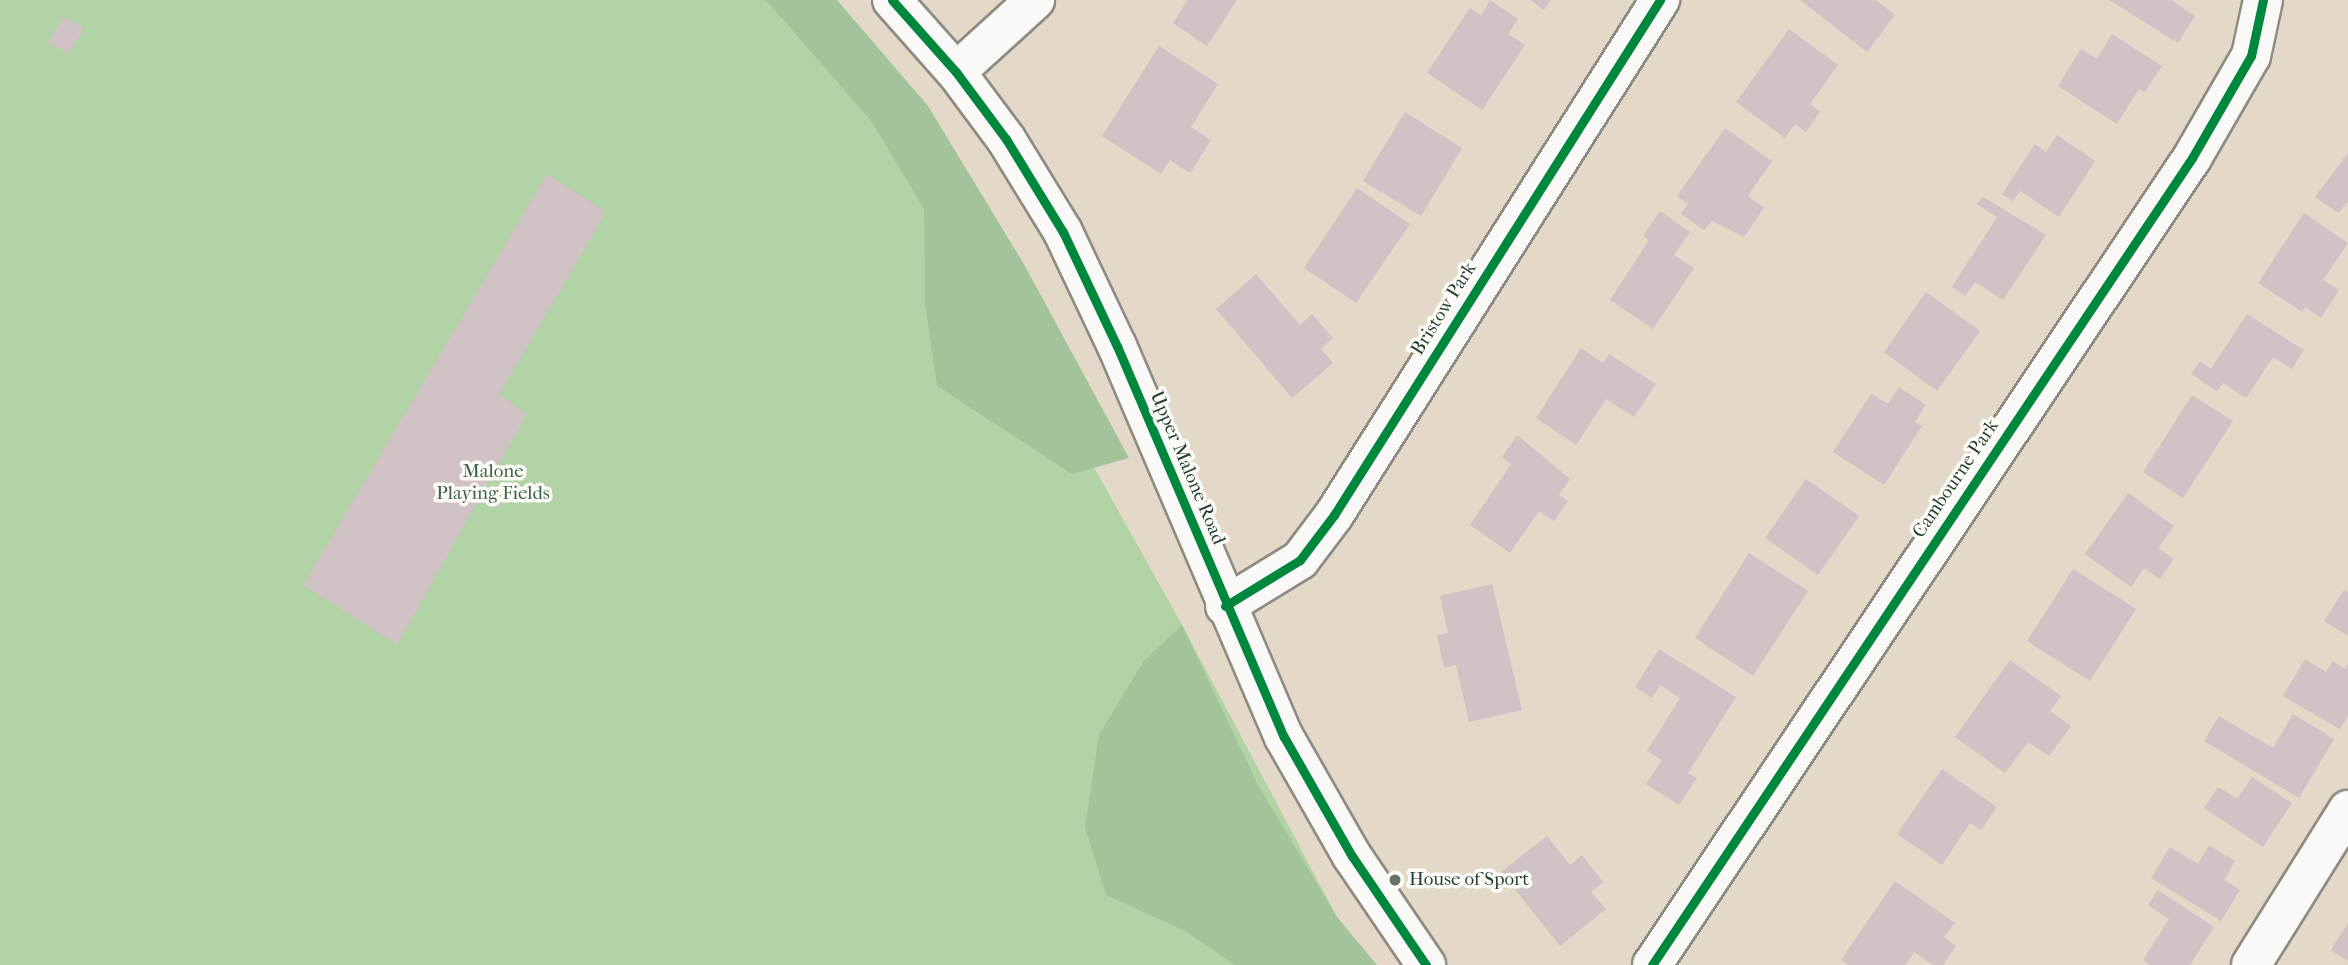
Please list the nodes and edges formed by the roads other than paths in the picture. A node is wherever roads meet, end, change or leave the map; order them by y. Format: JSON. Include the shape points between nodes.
{"nodes":[{"id":1,"x":892,"y":0,"type":"edge"},
{"id":2,"x":1035,"y":0,"type":"edge"},
{"id":3,"x":1660,"y":0,"type":"edge"},
{"id":4,"x":2263,"y":0,"type":"edge"},
{"id":5,"x":956,"y":72,"type":"junction"},
{"id":6,"x":1225,"y":606,"type":"junction"},
{"id":7,"x":2348,"y":810,"type":"edge"},
{"id":8,"x":1426,"y":965,"type":"edge"},
{"id":9,"x":1652,"y":965,"type":"edge"},
{"id":10,"x":2251,"y":965,"type":"edge"}],
"edges":[{"from":1,"to":5,"type":"street","name":"Upper Malone Road"},
{"from":2,"to":5,"type":"street"},
{"from":3,"to":6,"type":"street","name":"Bristow Park","via":[[1334,515],[1300,560]]},
{"from":4,"to":9,"type":"street","name":"Cambourne Park","via":[[2252,56],[2192,158]]},
{"from":5,"to":6,"type":"street","name":"Upper Malone Road","via":[[1006,139],[1063,232],[1117,346]]},
{"from":6,"to":8,"type":"street","name":"Upper Malone Road","via":[[1284,737],[1352,856]]},
{"from":7,"to":10,"type":"street"}]}
